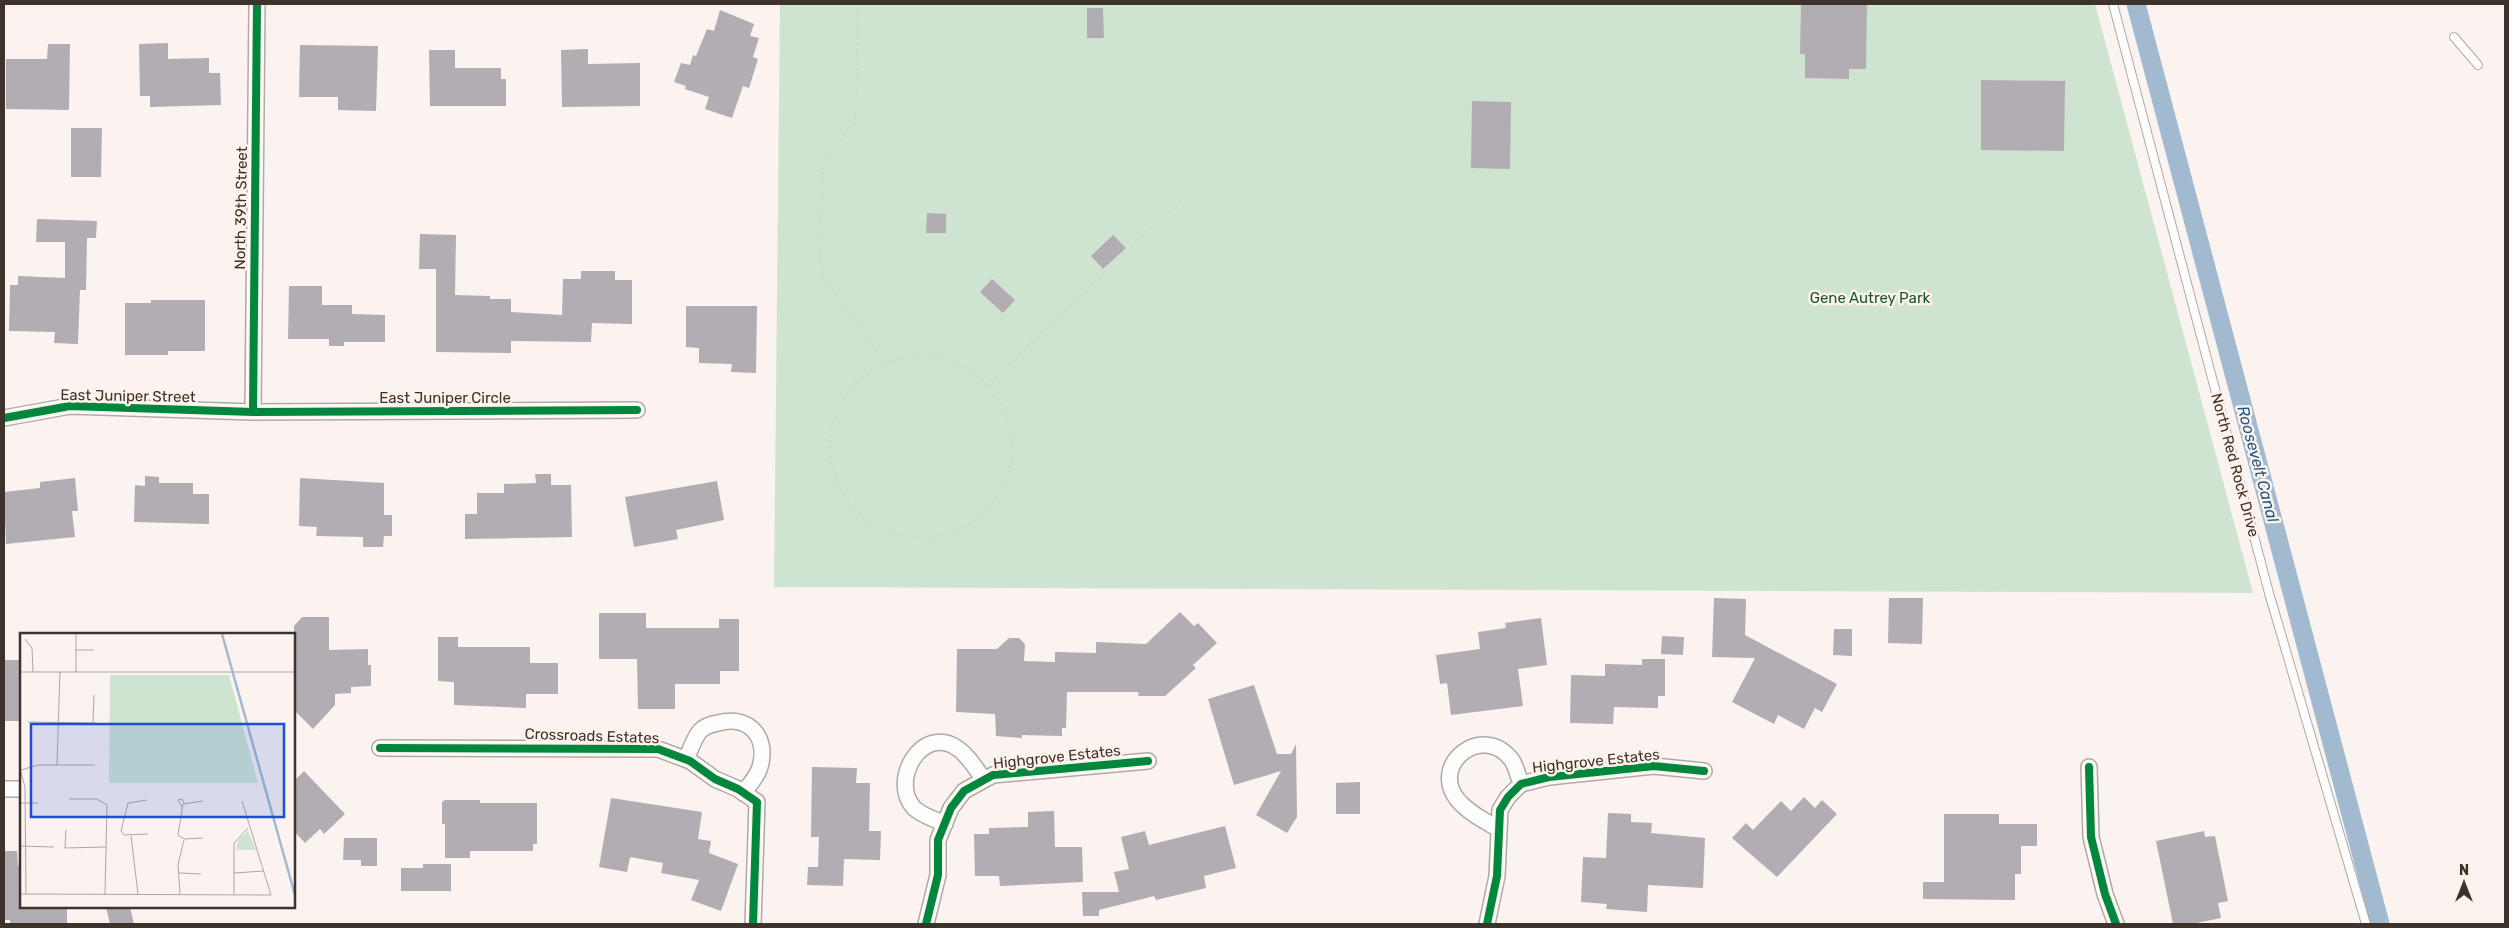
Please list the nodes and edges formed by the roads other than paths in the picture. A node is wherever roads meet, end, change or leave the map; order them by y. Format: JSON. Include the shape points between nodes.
{"nodes":[{"id":1,"x":257,"y":4,"type":"edge"},
{"id":2,"x":2113,"y":4,"type":"edge"},
{"id":3,"x":2454,"y":37,"type":"dead end"},
{"id":4,"x":2478,"y":64,"type":"dead end"},
{"id":5,"x":638,"y":410,"type":"dead end"},
{"id":6,"x":253,"y":412,"type":"junction"},
{"id":7,"x":4,"y":418,"type":"edge"},
{"id":8,"x":380,"y":748,"type":"dead end"},
{"id":9,"x":686,"y":759,"type":"junction"},
{"id":10,"x":1148,"y":761,"type":"dead end"},
{"id":11,"x":2089,"y":767,"type":"dead end"},
{"id":12,"x":1704,"y":771,"type":"dead end"},
{"id":13,"x":984,"y":780,"type":"junction"},
{"id":14,"x":1521,"y":784,"type":"junction"},
{"id":15,"x":4,"y":789,"type":"edge"},
{"id":16,"x":20,"y":789,"type":"edge"},
{"id":17,"x":743,"y":793,"type":"junction"},
{"id":18,"x":944,"y":824,"type":"junction"},
{"id":19,"x":1498,"y":829,"type":"junction"},
{"id":20,"x":753,"y":924,"type":"edge"},
{"id":21,"x":926,"y":924,"type":"edge"},
{"id":22,"x":1487,"y":924,"type":"edge"},
{"id":23,"x":2116,"y":924,"type":"edge"},
{"id":24,"x":2366,"y":924,"type":"edge"}],
"edges":[{"from":1,"to":6,"type":"street","name":"North 39th Street"},
{"from":2,"to":24,"type":"lane","name":"North Red Rock Drive","via":[[2269,593]]},
{"from":3,"to":4,"type":"lane"},
{"from":5,"to":6,"type":"street","name":"East Juniper Circle"},
{"from":6,"to":7,"type":"street","name":"East Juniper Street","via":[[70,406]]},
{"from":8,"to":9,"type":"street","name":"Crossroads Estates","via":[[658,749]]},
{"from":9,"to":17,"type":"street","name":"Crossroads Estates"},
{"from":9,"to":17,"type":"street","via":[[700,731],[711,724],[738,720],[751,726],[759,738],[761,756],[759,769]]},
{"from":10,"to":13,"type":"street","name":"Highgrove Estates","via":[[993,775]]},
{"from":11,"to":23,"type":"street","via":[[2092,837],[2105,894]]},
{"from":12,"to":14,"type":"street","name":"Highgrove Estates","via":[[1654,766],[1542,778]]},
{"from":13,"to":18,"type":"street","name":"Highgrove Estates","via":[[964,792],[951,808]]},
{"from":13,"to":18,"type":"street","name":"Highgrove Estates","via":[[956,747],[943,742],[926,746],[912,758],[906,770],[908,797],[914,808]]},
{"from":14,"to":19,"type":"street","name":"Highgrove Estates","via":[[1500,810]]},
{"from":14,"to":19,"type":"street","name":"Highgrove Estates","via":[[1512,760],[1500,748],[1487,744],[1469,747],[1456,759],[1450,772],[1450,786],[1458,800]]},
{"from":15,"to":16,"type":"street"},
{"from":17,"to":20,"type":"street","name":"Crossroads Estates","via":[[757,802]]},
{"from":18,"to":21,"type":"street","name":"Highgrove Estates","via":[[938,840],[938,875]]},
{"from":19,"to":22,"type":"street","name":"Highgrove Estates","via":[[1497,876]]}]}
